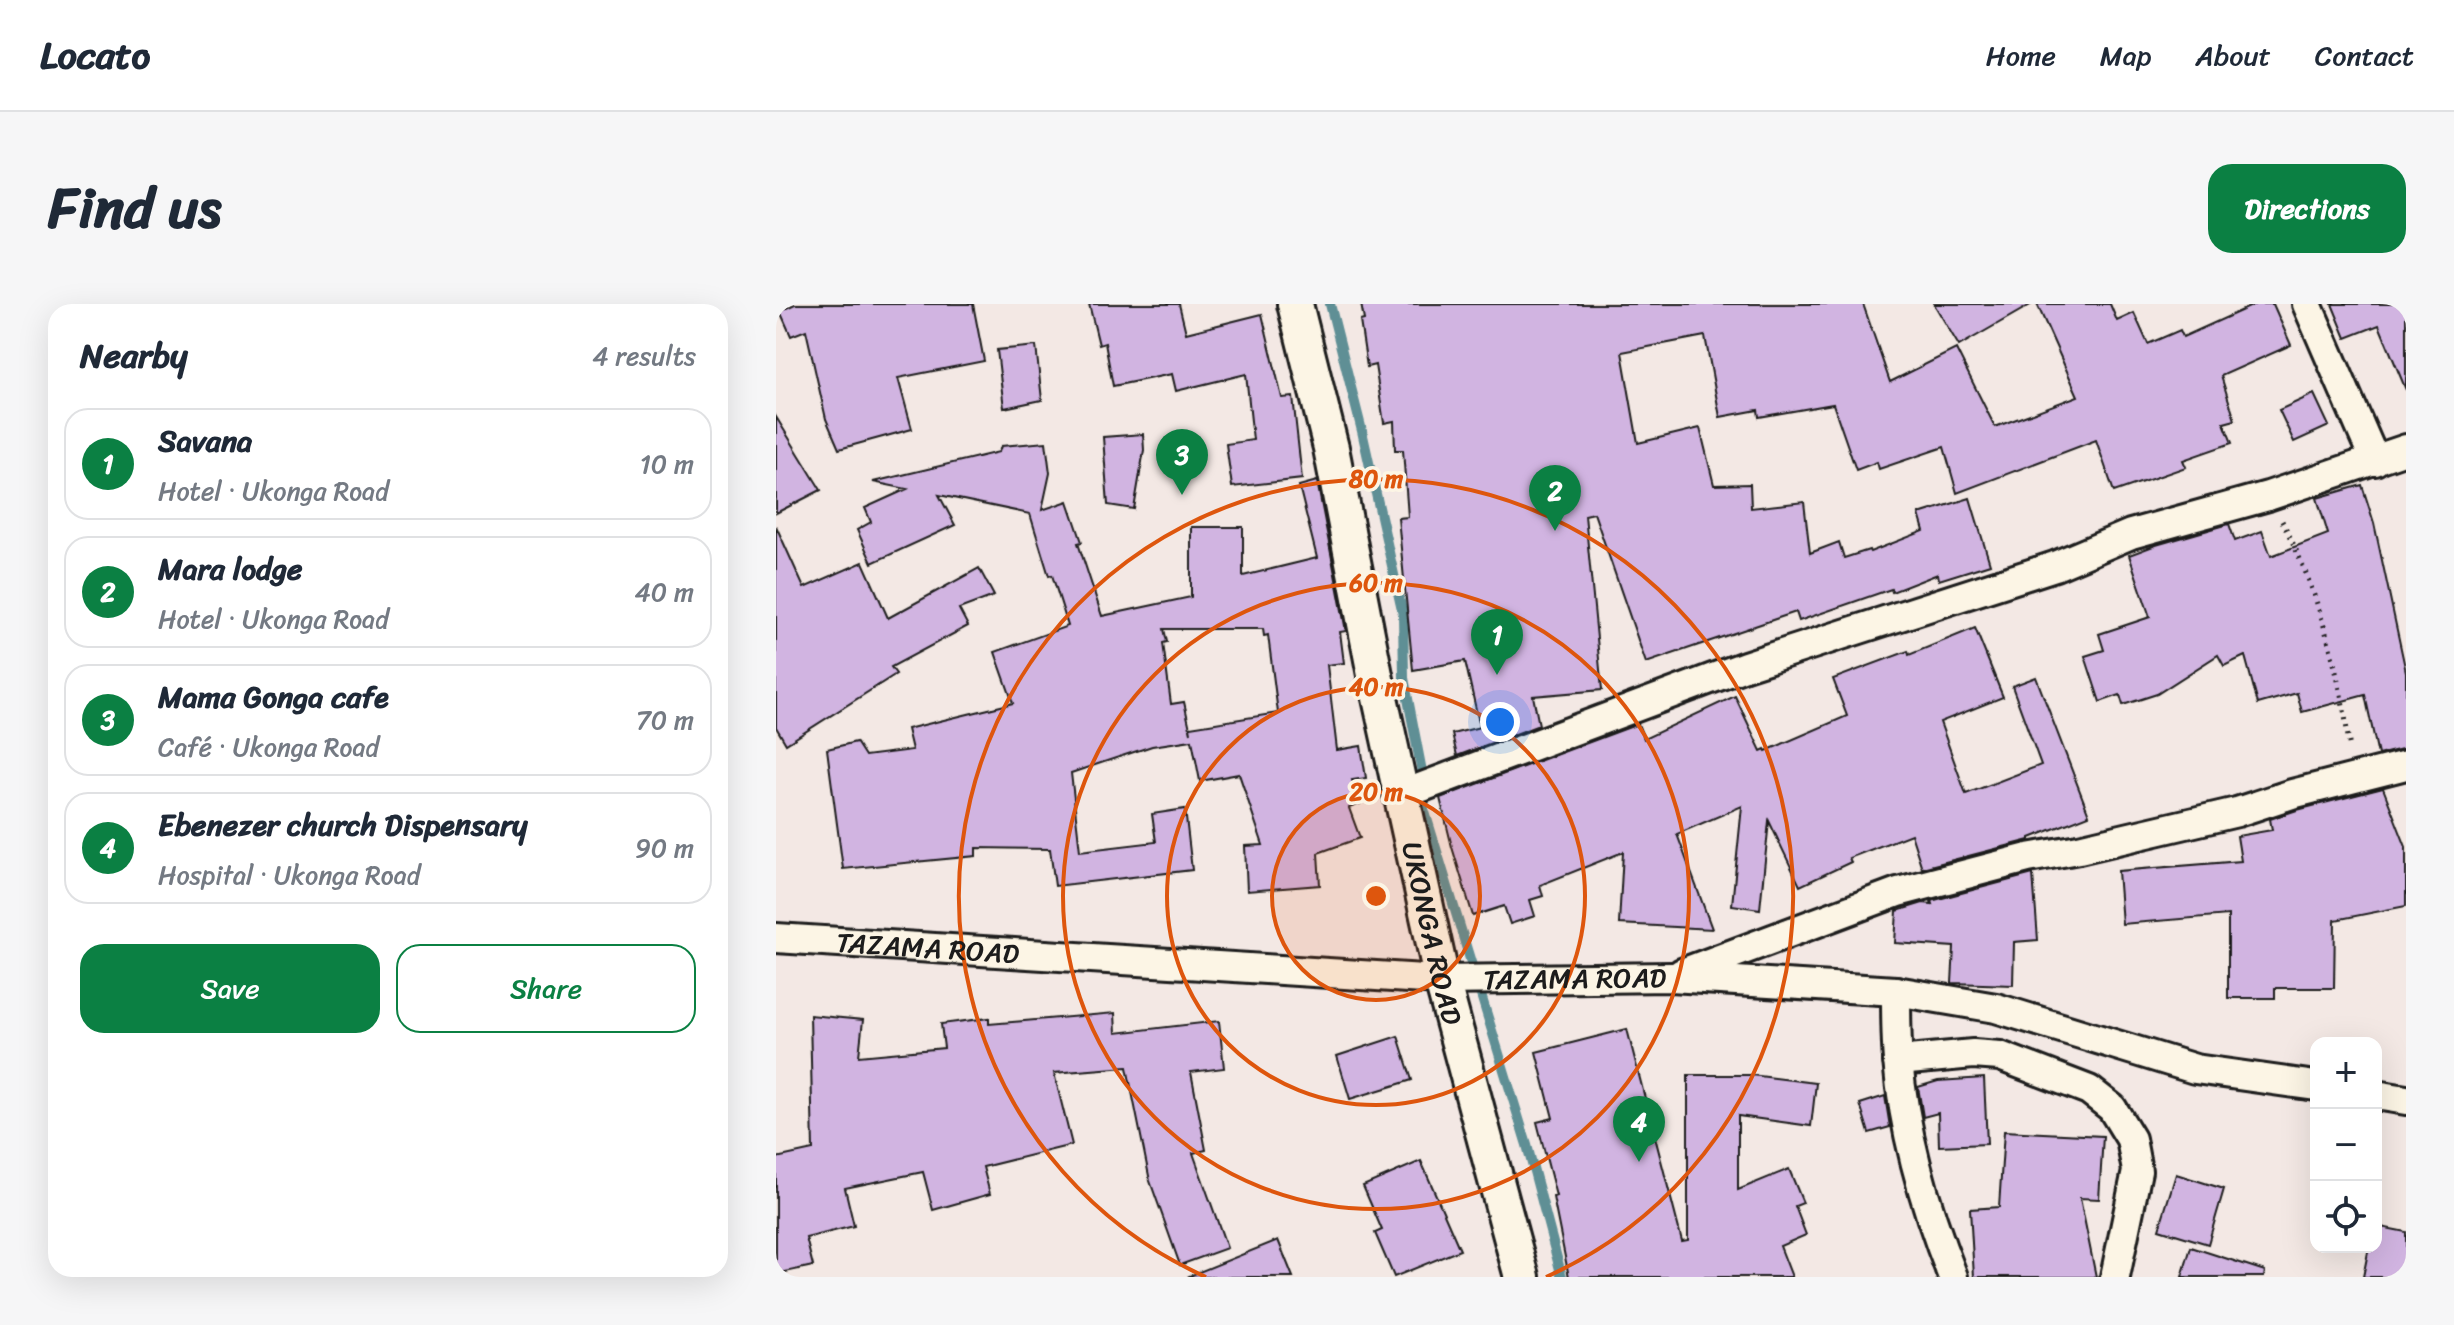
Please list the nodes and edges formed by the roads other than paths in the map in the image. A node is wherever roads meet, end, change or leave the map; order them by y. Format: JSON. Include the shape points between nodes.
{"nodes":[{"id":1,"x":1295,"y":304,"type":"edge"},
{"id":2,"x":2307,"y":304,"type":"edge"},
{"id":3,"x":2406,"y":449,"type":"edge"},
{"id":4,"x":2375,"y":461,"type":"junction"},
{"id":5,"x":2406,"y":765,"type":"edge"},
{"id":6,"x":1401,"y":795,"type":"junction"},
{"id":7,"x":776,"y":938,"type":"edge"},
{"id":8,"x":1671,"y":977,"type":"junction"},
{"id":9,"x":1442,"y":980,"type":"junction"},
{"id":10,"x":1896,"y":991,"type":"junction"},
{"id":11,"x":1898,"y":1061,"type":"junction"},
{"id":12,"x":2310,"y":1085,"type":"edge"},
{"id":13,"x":2382,"y":1096,"type":"edge"},
{"id":14,"x":2406,"y":1100,"type":"edge"},
{"id":15,"x":1522,"y":1277,"type":"edge"},
{"id":16,"x":1953,"y":1277,"type":"edge"},
{"id":17,"x":2115,"y":1277,"type":"edge"}],
"edges":[{"from":1,"to":6,"type":"street","name":"UKONGA ROAD","via":[[1331,448]]},
{"from":2,"to":4,"type":"street"},
{"from":3,"to":4,"type":"street"},
{"from":4,"to":6,"type":"street","via":[[2131,534],[2055,566],[1745,666]]},
{"from":5,"to":8,"type":"street","via":[[2237,812],[1898,892]]},
{"from":6,"to":9,"type":"street","name":"UKONGA ROAD"},
{"from":7,"to":9,"type":"street","name":"TAZAMA ROAD"},
{"from":8,"to":9,"type":"street","name":"TAZAMA ROAD"},
{"from":8,"to":10,"type":"street","name":"TAZAMA ROAD"},
{"from":9,"to":15,"type":"street","name":"UKONGA ROAD"},
{"from":10,"to":11,"type":"street"},
{"from":10,"to":12,"type":"street","name":"TAZAMA ROAD","via":[[1996,1008],[2195,1069]]},
{"from":11,"to":16,"type":"street","via":[[1911,1140]]},
{"from":11,"to":17,"type":"street","via":[[2000,1056],[2089,1090],[2112,1108],[2131,1139],[2137,1171]]},
{"from":13,"to":14,"type":"street"}]}
